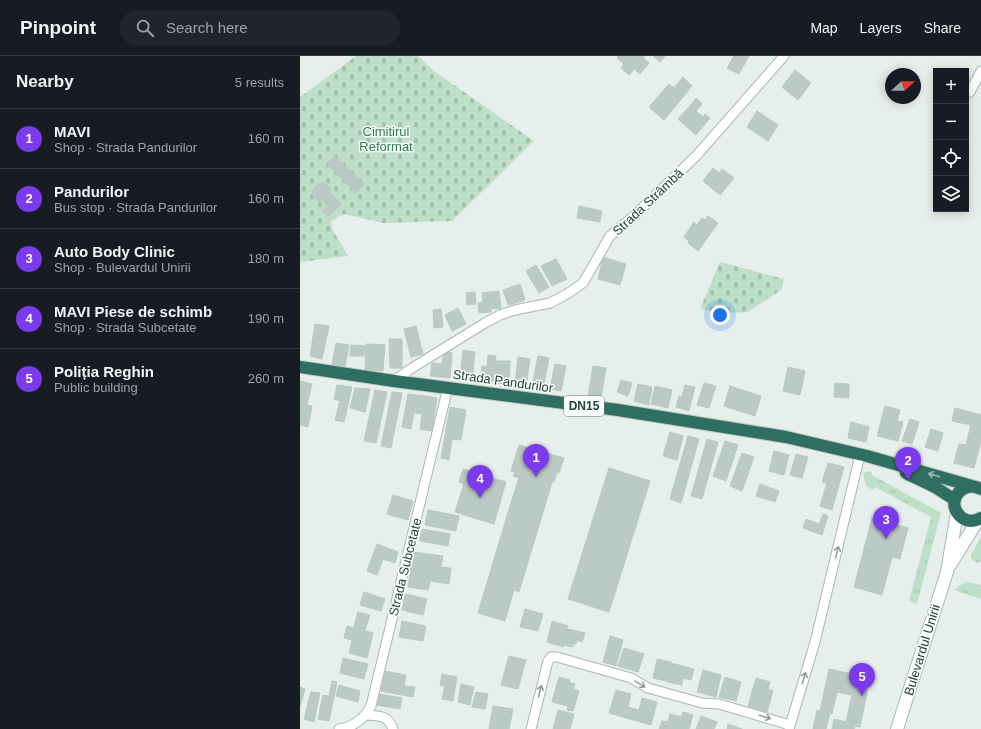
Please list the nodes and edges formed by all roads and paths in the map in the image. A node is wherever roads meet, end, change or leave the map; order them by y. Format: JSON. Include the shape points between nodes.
{"nodes":[{"id":1,"x":784,"y":56,"type":"edge"},
{"id":2,"x":981,"y":71,"type":"edge"},
{"id":3,"x":970,"y":92,"type":"dead end"},
{"id":4,"x":300,"y":367,"type":"edge"},
{"id":5,"x":394,"y":381,"type":"junction"},
{"id":6,"x":448,"y":387,"type":"junction"},
{"id":7,"x":863,"y":455,"type":"junction"},
{"id":8,"x":978,"y":488,"type":"edge"},
{"id":9,"x":955,"y":500,"type":"junction"},
{"id":10,"x":957,"y":513,"type":"junction"},
{"id":11,"x":979,"y":519,"type":"edge"},
{"id":12,"x":947,"y":572,"type":"junction"},
{"id":13,"x":366,"y":715,"type":"junction"},
{"id":14,"x":789,"y":727,"type":"edge"},
{"id":15,"x":340,"y":729,"type":"edge"},
{"id":16,"x":393,"y":729,"type":"edge"},
{"id":17,"x":531,"y":729,"type":"edge"},
{"id":18,"x":897,"y":729,"type":"edge"}],
"edges":[{"from":1,"to":5,"type":"street","name":"Strada Strâmbă","via":[[697,155],[610,236],[583,283],[550,303],[500,315]]},
{"from":2,"to":3,"type":"street"},
{"from":4,"to":5,"type":"highway","name":"Strada Pandurilor","number":"DN15"},
{"from":5,"to":6,"type":"highway","name":"Strada Pandurilor","number":"DN15"},
{"from":6,"to":7,"type":"highway","name":"Strada Pandurilor","number":"DN15","via":[[618,410],[786,437]]},
{"from":6,"to":13,"type":"street","name":"Strada Subcetate","via":[[371,706]]},
{"from":8,"to":7,"type":"highway","name":"Strada Pandurilor","number":"DN15","one_way":true},
{"from":7,"to":9,"type":"highway","name":"Strada Pandurilor","number":"DN15","via":[[919,479]]},
{"from":14,"to":7,"type":"street","one_way":true,"via":[[815,642]]},
{"from":8,"to":9,"type":"highway","number":"DN15","via":[[966,487]]},
{"from":9,"to":10,"type":"highway"},
{"from":10,"to":11,"type":"highway","via":[[966,520]]},
{"from":10,"to":12,"type":"main road","name":"Bulevardul Unirii"},
{"from":11,"to":12,"type":"main road","name":"Bulevardul Unirii"},
{"from":12,"to":18,"type":"main road","name":"Bulevardul Unirii"},
{"from":13,"to":15,"type":"street","via":[[359,722]]},
{"from":13,"to":16,"type":"street","via":[[383,717],[390,722]]},
{"from":17,"to":14,"type":"street","one_way":true,"via":[[551,657],[630,678],[648,688],[719,704]]}]}
